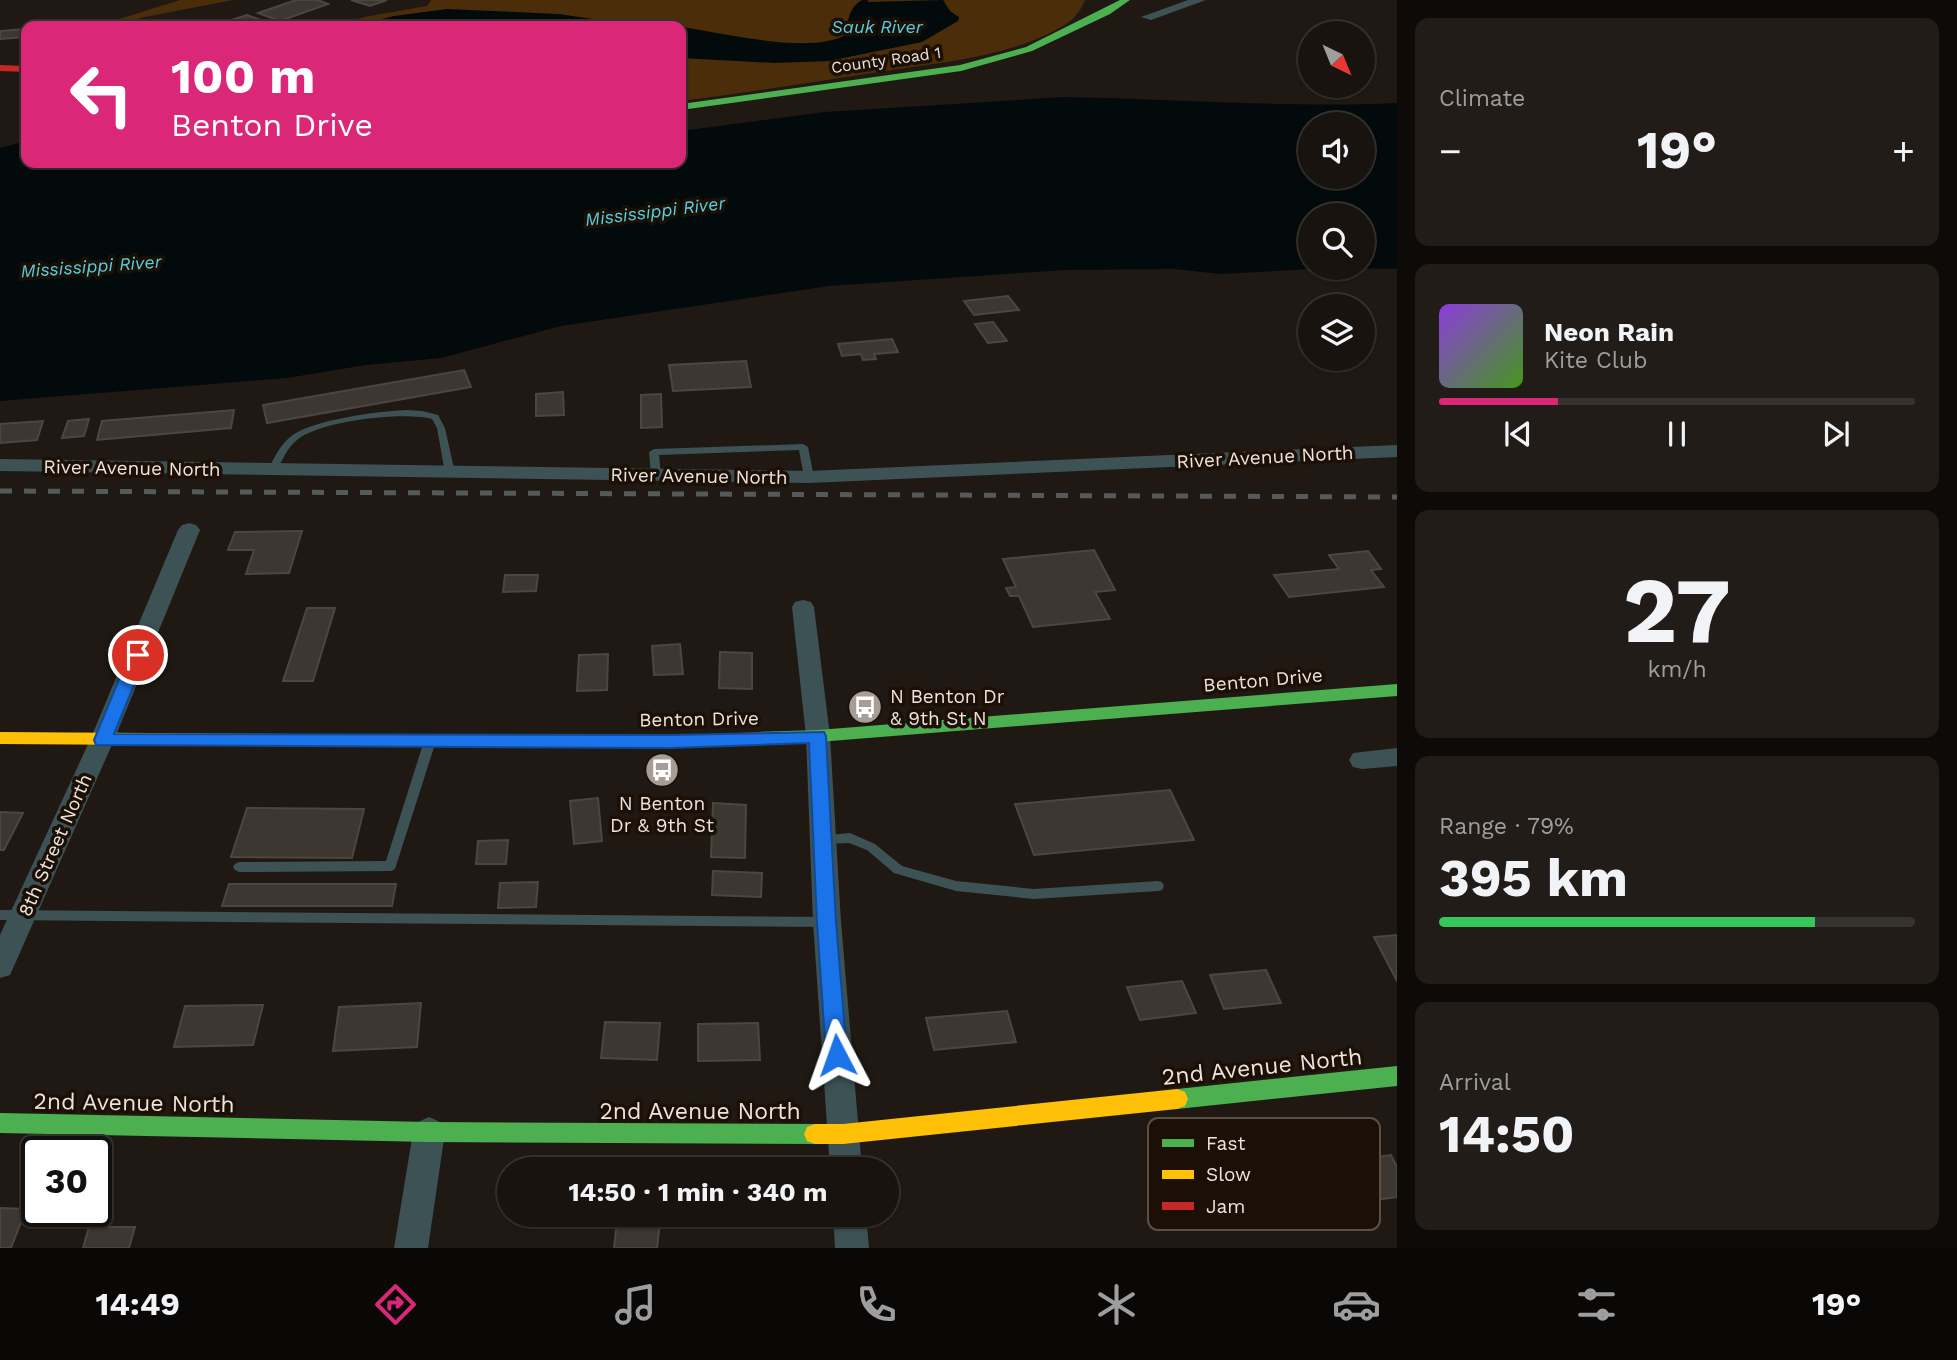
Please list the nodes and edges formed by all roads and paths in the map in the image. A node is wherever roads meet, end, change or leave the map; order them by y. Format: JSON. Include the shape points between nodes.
{"nodes":[{"id":1,"x":1108,"y":0,"type":"edge"},
{"id":2,"x":1126,"y":0,"type":"edge"},
{"id":3,"x":1200,"y":0,"type":"edge"},
{"id":4,"x":1147,"y":17,"type":"dead end"},
{"id":5,"x":1089,"y":21,"type":"junction"},
{"id":6,"x":0,"y":68,"type":"edge"},
{"id":7,"x":21,"y":69,"type":"edge"},
{"id":8,"x":686,"y":106,"type":"edge"},
{"id":9,"x":1397,"y":451,"type":"edge"},
{"id":10,"x":0,"y":465,"type":"edge"},
{"id":11,"x":273,"y":471,"type":"junction"},
{"id":12,"x":450,"y":473,"type":"junction"},
{"id":13,"x":656,"y":475,"type":"junction"},
{"id":14,"x":809,"y":477,"type":"junction"},
{"id":15,"x":189,"y":530,"type":"dead end"},
{"id":16,"x":803,"y":607,"type":"dead end"},
{"id":17,"x":1397,"y":690,"type":"edge"},
{"id":18,"x":818,"y":736,"type":"junction"},
{"id":19,"x":0,"y":738,"type":"edge"},
{"id":20,"x":102,"y":740,"type":"junction"},
{"id":21,"x":430,"y":741,"type":"junction"},
{"id":22,"x":1397,"y":757,"type":"edge"},
{"id":23,"x":1362,"y":760,"type":"dead end"},
{"id":24,"x":823,"y":839,"type":"junction"},
{"id":25,"x":239,"y":867,"type":"dead end"},
{"id":26,"x":1158,"y":886,"type":"dead end"},
{"id":27,"x":12,"y":915,"type":"edge"},
{"id":28,"x":827,"y":922,"type":"junction"},
{"id":29,"x":0,"y":966,"type":"edge"},
{"id":30,"x":1397,"y":1076,"type":"edge"},
{"id":31,"x":0,"y":1124,"type":"edge"},
{"id":32,"x":429,"y":1132,"type":"junction"},
{"id":33,"x":843,"y":1134,"type":"junction"},
{"id":34,"x":845,"y":1157,"type":"edge"},
{"id":35,"x":850,"y":1227,"type":"edge"},
{"id":36,"x":411,"y":1248,"type":"edge"},
{"id":37,"x":852,"y":1248,"type":"edge"}],
"edges":[{"from":1,"to":5,"type":"street","name":"County Road 1"},
{"from":2,"to":5,"type":"street","name":"County Road 1"},
{"from":3,"to":4,"type":"street"},
{"from":5,"to":8,"type":"street","name":"County Road 1","via":[[1029,49],[961,68]]},
{"from":6,"to":7,"type":"street"},
{"from":9,"to":14,"type":"street","name":"River Avenue North"},
{"from":10,"to":11,"type":"street","name":"River Avenue North"},
{"from":11,"to":12,"type":"street","name":"River Avenue North"},
{"from":11,"to":12,"type":"lane","via":[[283,446],[298,433],[401,412],[422,412],[435,417],[441,428]]},
{"from":12,"to":13,"type":"street","name":"River Avenue North"},
{"from":13,"to":14,"type":"street","name":"River Avenue North"},
{"from":13,"to":14,"type":"lane","via":[[654,452],[803,447]]},
{"from":15,"to":20,"type":"street","name":"8th Street North"},
{"from":16,"to":18,"type":"street"},
{"from":17,"to":18,"type":"street","name":"Benton Drive"},
{"from":18,"to":21,"type":"street","name":"Benton Drive","via":[[671,742]]},
{"from":18,"to":24,"type":"street"},
{"from":19,"to":20,"type":"street","name":"Benton Drive"},
{"from":20,"to":21,"type":"street","name":"Benton Drive"},
{"from":20,"to":27,"type":"street","name":"8th Street North"},
{"from":21,"to":25,"type":"lane","via":[[391,866]]},
{"from":22,"to":23,"type":"street"},
{"from":24,"to":26,"type":"lane","via":[[850,838],[871,847],[898,870],[956,886],[1034,894]]},
{"from":24,"to":28,"type":"street"},
{"from":27,"to":28,"type":"lane"},
{"from":27,"to":29,"type":"street","name":"8th Street North"},
{"from":28,"to":33,"type":"street"},
{"from":30,"to":33,"type":"street","name":"2nd Avenue North"},
{"from":31,"to":32,"type":"street","name":"2nd Avenue North"},
{"from":32,"to":33,"type":"street","name":"2nd Avenue North"},
{"from":32,"to":36,"type":"street"},
{"from":33,"to":34,"type":"street"},
{"from":35,"to":37,"type":"street"}]}
